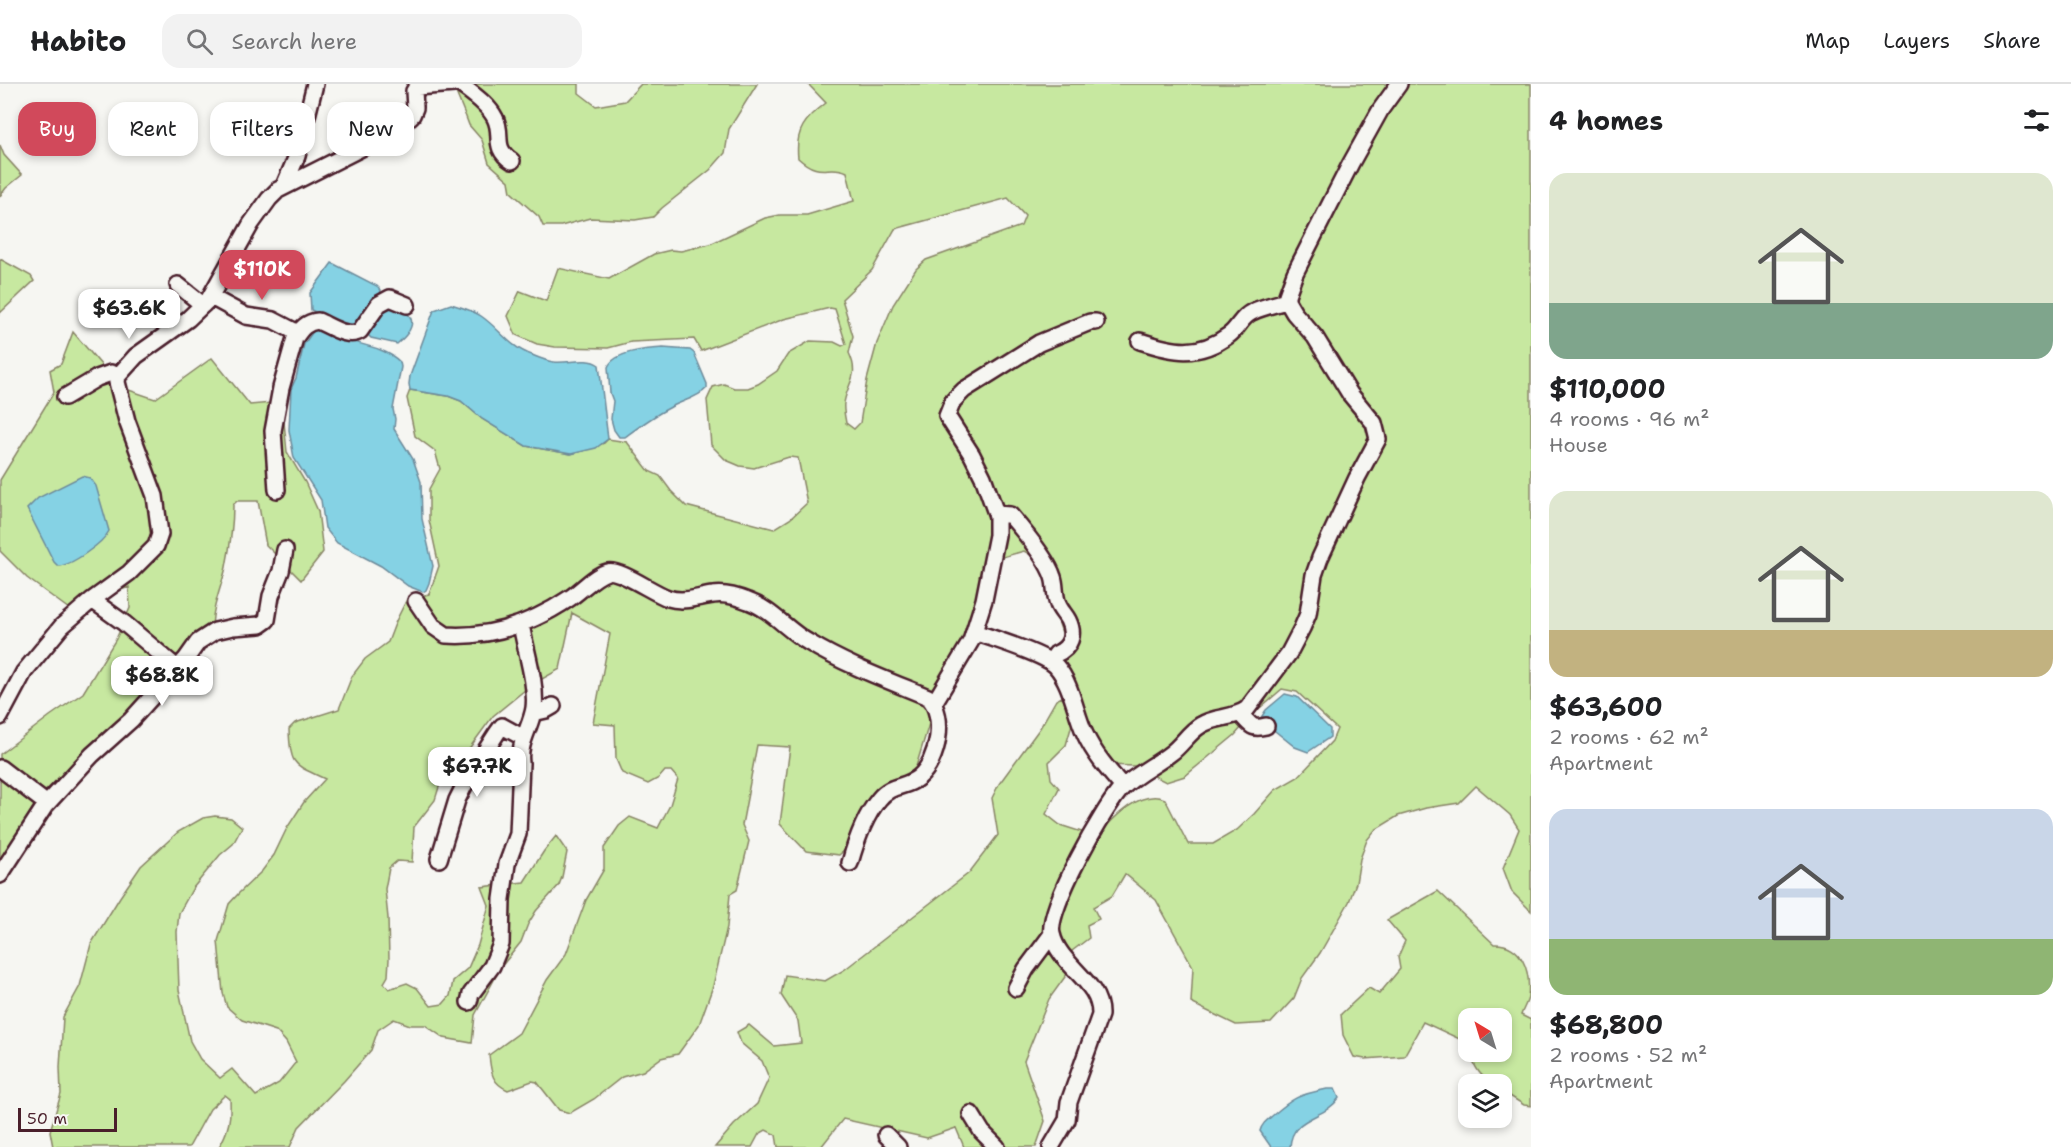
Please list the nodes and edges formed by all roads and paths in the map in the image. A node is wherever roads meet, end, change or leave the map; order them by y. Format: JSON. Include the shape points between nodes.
{"nodes":[{"id":1,"x":315,"y":84,"type":"edge"},
{"id":2,"x":454,"y":84,"type":"edge"},
{"id":3,"x":460,"y":84,"type":"edge"},
{"id":4,"x":1399,"y":84,"type":"edge"},
{"id":5,"x":512,"y":161,"type":"dead end"},
{"id":6,"x":284,"y":186,"type":"junction"},
{"id":7,"x":178,"y":285,"type":"dead end"},
{"id":8,"x":207,"y":301,"type":"junction"},
{"id":9,"x":1287,"y":301,"type":"junction"},
{"id":10,"x":407,"y":305,"type":"dead end"},
{"id":11,"x":1096,"y":322,"type":"dead end"},
{"id":12,"x":298,"y":333,"type":"junction"},
{"id":13,"x":1140,"y":341,"type":"dead end"},
{"id":14,"x":118,"y":376,"type":"junction"},
{"id":15,"x":65,"y":397,"type":"dead end"},
{"id":16,"x":277,"y":490,"type":"dead end"},
{"id":17,"x":996,"y":514,"type":"junction"},
{"id":18,"x":285,"y":550,"type":"dead end"},
{"id":19,"x":92,"y":600,"type":"junction"},
{"id":20,"x":416,"y":601,"type":"dead end"},
{"id":21,"x":521,"y":624,"type":"junction"},
{"id":22,"x":974,"y":632,"type":"junction"},
{"id":23,"x":1051,"y":662,"type":"junction"},
{"id":24,"x":177,"y":668,"type":"junction"},
{"id":25,"x":934,"y":703,"type":"junction"},
{"id":26,"x":553,"y":706,"type":"dead end"},
{"id":27,"x":533,"y":713,"type":"junction"},
{"id":28,"x":1240,"y":714,"type":"junction"},
{"id":29,"x":0,"y":717,"type":"edge"},
{"id":30,"x":1266,"y":726,"type":"dead end"},
{"id":31,"x":524,"y":738,"type":"junction"},
{"id":32,"x":0,"y":768,"type":"edge"},
{"id":33,"x":1123,"y":787,"type":"junction"},
{"id":34,"x":47,"y":804,"type":"junction"},
{"id":35,"x":439,"y":859,"type":"dead end"},
{"id":36,"x":850,"y":863,"type":"dead end"},
{"id":37,"x":0,"y":874,"type":"edge"},
{"id":38,"x":1052,"y":934,"type":"junction"},
{"id":39,"x":1017,"y":988,"type":"dead end"},
{"id":40,"x":469,"y":1002,"type":"dead end"},
{"id":41,"x":971,"y":1114,"type":"dead end"},
{"id":42,"x":886,"y":1135,"type":"dead end"},
{"id":43,"x":898,"y":1147,"type":"edge"},
{"id":44,"x":997,"y":1147,"type":"edge"},
{"id":45,"x":1051,"y":1147,"type":"edge"}],
"edges":[{"from":1,"to":6,"type":"street","via":[[297,156]]},
{"from":2,"to":6,"type":"street","via":[[417,87],[412,115],[395,131]]},
{"from":3,"to":5,"type":"street","via":[[492,113],[500,149]]},
{"from":4,"to":9,"type":"street","via":[[1373,123],[1306,250],[1289,286]]},
{"from":6,"to":8,"type":"street","via":[[250,224]]},
{"from":7,"to":8,"type":"street"},
{"from":8,"to":12,"type":"street","via":[[273,320]]},
{"from":8,"to":14,"type":"street","via":[[136,356]]},
{"from":9,"to":13,"type":"street","via":[[1252,312],[1231,334],[1200,350],[1172,351]]},
{"from":9,"to":28,"type":"street","via":[[1374,423],[1378,439],[1320,558],[1308,614],[1296,639],[1256,699]]},
{"from":10,"to":12,"type":"street","via":[[390,298],[383,300],[355,335],[318,321],[312,321]]},
{"from":11,"to":17,"type":"street","via":[[1039,343],[964,390],[948,409],[946,416],[972,455]]},
{"from":12,"to":16,"type":"street","via":[[273,431]]},
{"from":14,"to":15,"type":"street","via":[[111,373],[97,378]]},
{"from":14,"to":19,"type":"street","via":[[127,421],[155,496],[160,534],[152,551]]},
{"from":17,"to":22,"type":"street","via":[[993,564]]},
{"from":17,"to":23,"type":"street","via":[[1010,515],[1054,577],[1059,607],[1072,630],[1069,644]]},
{"from":18,"to":24,"type":"street","via":[[264,623],[208,634]]},
{"from":19,"to":24,"type":"street"},
{"from":19,"to":29,"type":"street","via":[[39,652]]},
{"from":20,"to":21,"type":"street","via":[[433,626],[446,636],[488,633]]},
{"from":21,"to":25,"type":"street","via":[[544,614],[606,572],[619,572],[671,599],[682,601],[715,594],[750,601],[809,643]]},
{"from":21,"to":27,"type":"street"},
{"from":22,"to":23,"type":"street"},
{"from":22,"to":25,"type":"street"},
{"from":23,"to":33,"type":"street","via":[[1062,674],[1094,750]]},
{"from":24,"to":34,"type":"street"},
{"from":25,"to":36,"type":"street","via":[[938,715],[933,756],[912,782],[888,789],[878,800],[867,817]]},
{"from":26,"to":27,"type":"street"},
{"from":27,"to":31,"type":"street"},
{"from":28,"to":30,"type":"street","via":[[1251,727]]},
{"from":28,"to":33,"type":"street","via":[[1199,726],[1173,752]]},
{"from":31,"to":35,"type":"street","via":[[502,726],[497,733],[457,800]]},
{"from":31,"to":40,"type":"street","via":[[518,834],[507,864],[501,944]]},
{"from":32,"to":34,"type":"street"},
{"from":33,"to":38,"type":"street","via":[[1089,836],[1062,890]]},
{"from":34,"to":37,"type":"street"},
{"from":38,"to":39,"type":"street"},
{"from":38,"to":45,"type":"street","via":[[1096,996],[1100,1008],[1099,1022],[1066,1120]]},
{"from":41,"to":44,"type":"street"},
{"from":42,"to":43,"type":"street"}]}
